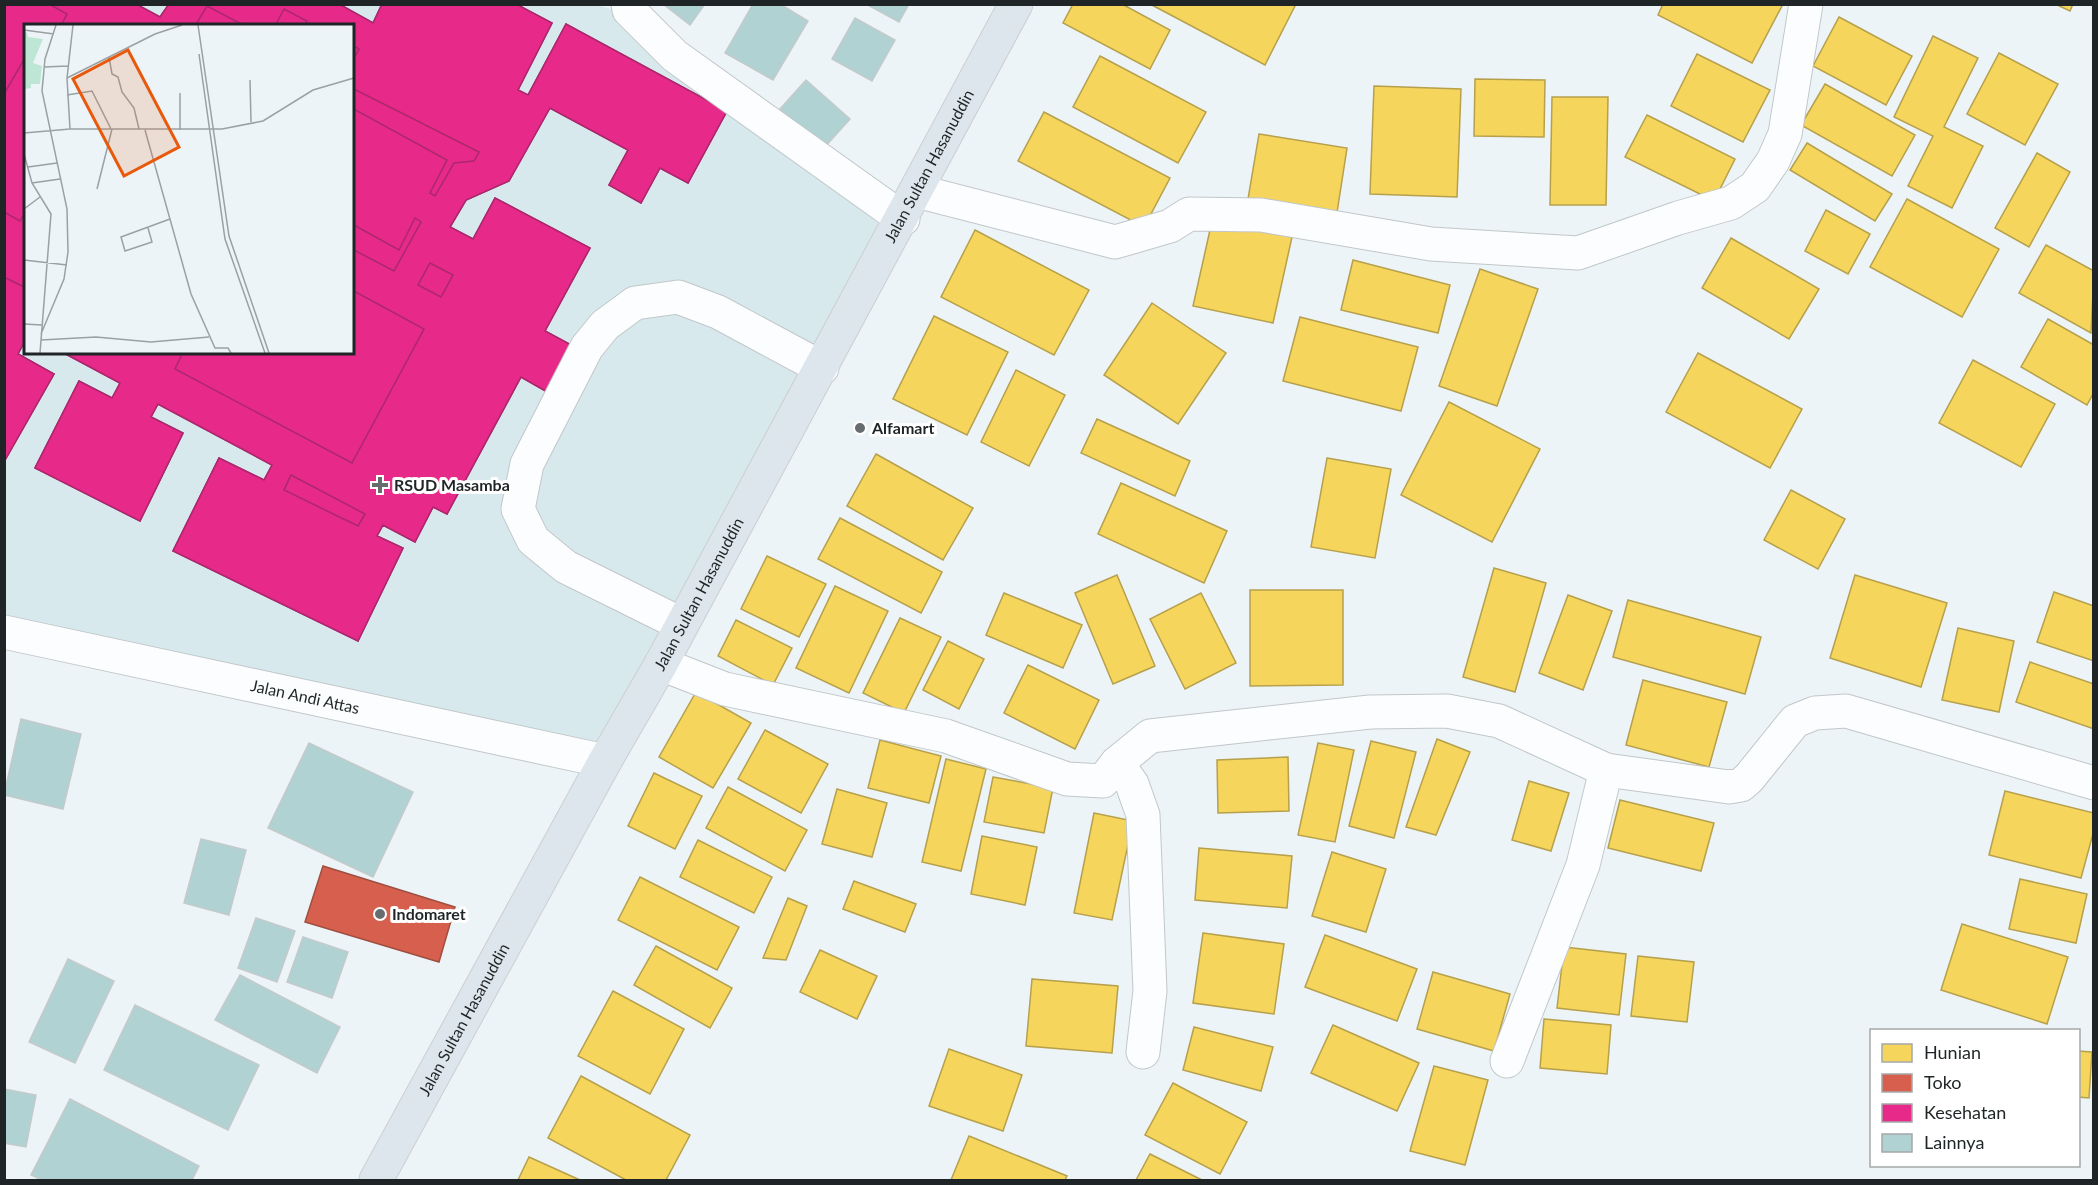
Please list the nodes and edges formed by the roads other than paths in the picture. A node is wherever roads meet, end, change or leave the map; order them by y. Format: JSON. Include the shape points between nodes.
{"nodes":[{"id":1,"x":628,"y":4,"type":"edge"},
{"id":2,"x":1016,"y":4,"type":"edge"},
{"id":3,"x":1806,"y":4,"type":"edge"},
{"id":4,"x":910,"y":205,"type":"junction"},
{"id":5,"x":822,"y":368,"type":"junction"},
{"id":6,"x":681,"y":624,"type":"junction"},
{"id":7,"x":4,"y":632,"type":"edge"},
{"id":8,"x":661,"y":664,"type":"junction"},
{"id":9,"x":605,"y":761,"type":"junction"},
{"id":10,"x":1117,"y":763,"type":"junction"},
{"id":11,"x":1606,"y":770,"type":"junction"},
{"id":12,"x":2094,"y":783,"type":"edge"},
{"id":13,"x":1143,"y":1052,"type":"dead end"},
{"id":14,"x":1507,"y":1061,"type":"dead end"},
{"id":15,"x":376,"y":1180,"type":"edge"}],
"edges":[{"from":1,"to":4,"type":"street","via":[[628,10],[675,56]]},
{"from":2,"to":4,"type":"highway","name":"Jalan Sultan Hasanuddin"},
{"from":3,"to":4,"type":"street","via":[[1785,134],[1755,187],[1731,203],[1578,253],[1431,244],[1261,215],[1189,214],[1170,226],[1115,242]]},
{"from":4,"to":5,"type":"highway","name":"Jalan Sultan Hasanuddin"},
{"from":5,"to":6,"type":"highway","name":"Jalan Sultan Hasanuddin"},
{"from":5,"to":6,"type":"street","via":[[718,312],[678,297],[635,303],[604,326],[587,347],[527,465],[518,509],[533,540],[566,567]]},
{"from":6,"to":8,"type":"highway","name":"Jalan Sultan Hasanuddin"},
{"from":7,"to":9,"type":"street","name":"Jalan Andi Attas"},
{"from":8,"to":9,"type":"highway","name":"Jalan Sultan Hasanuddin"},
{"from":8,"to":10,"type":"street","via":[[724,690],[946,736],[1067,779],[1103,781]]},
{"from":9,"to":15,"type":"highway","name":"Jalan Sultan Hasanuddin"},
{"from":10,"to":11,"type":"street","via":[[1150,736],[1370,712],[1447,711],[1499,721]]},
{"from":10,"to":13,"type":"street","via":[[1132,784],[1143,815],[1150,990]]},
{"from":11,"to":12,"type":"street","via":[[1729,787],[1741,785],[1796,721],[1815,713],[1846,711]]},
{"from":11,"to":14,"type":"street","via":[[1583,865]]}]}
